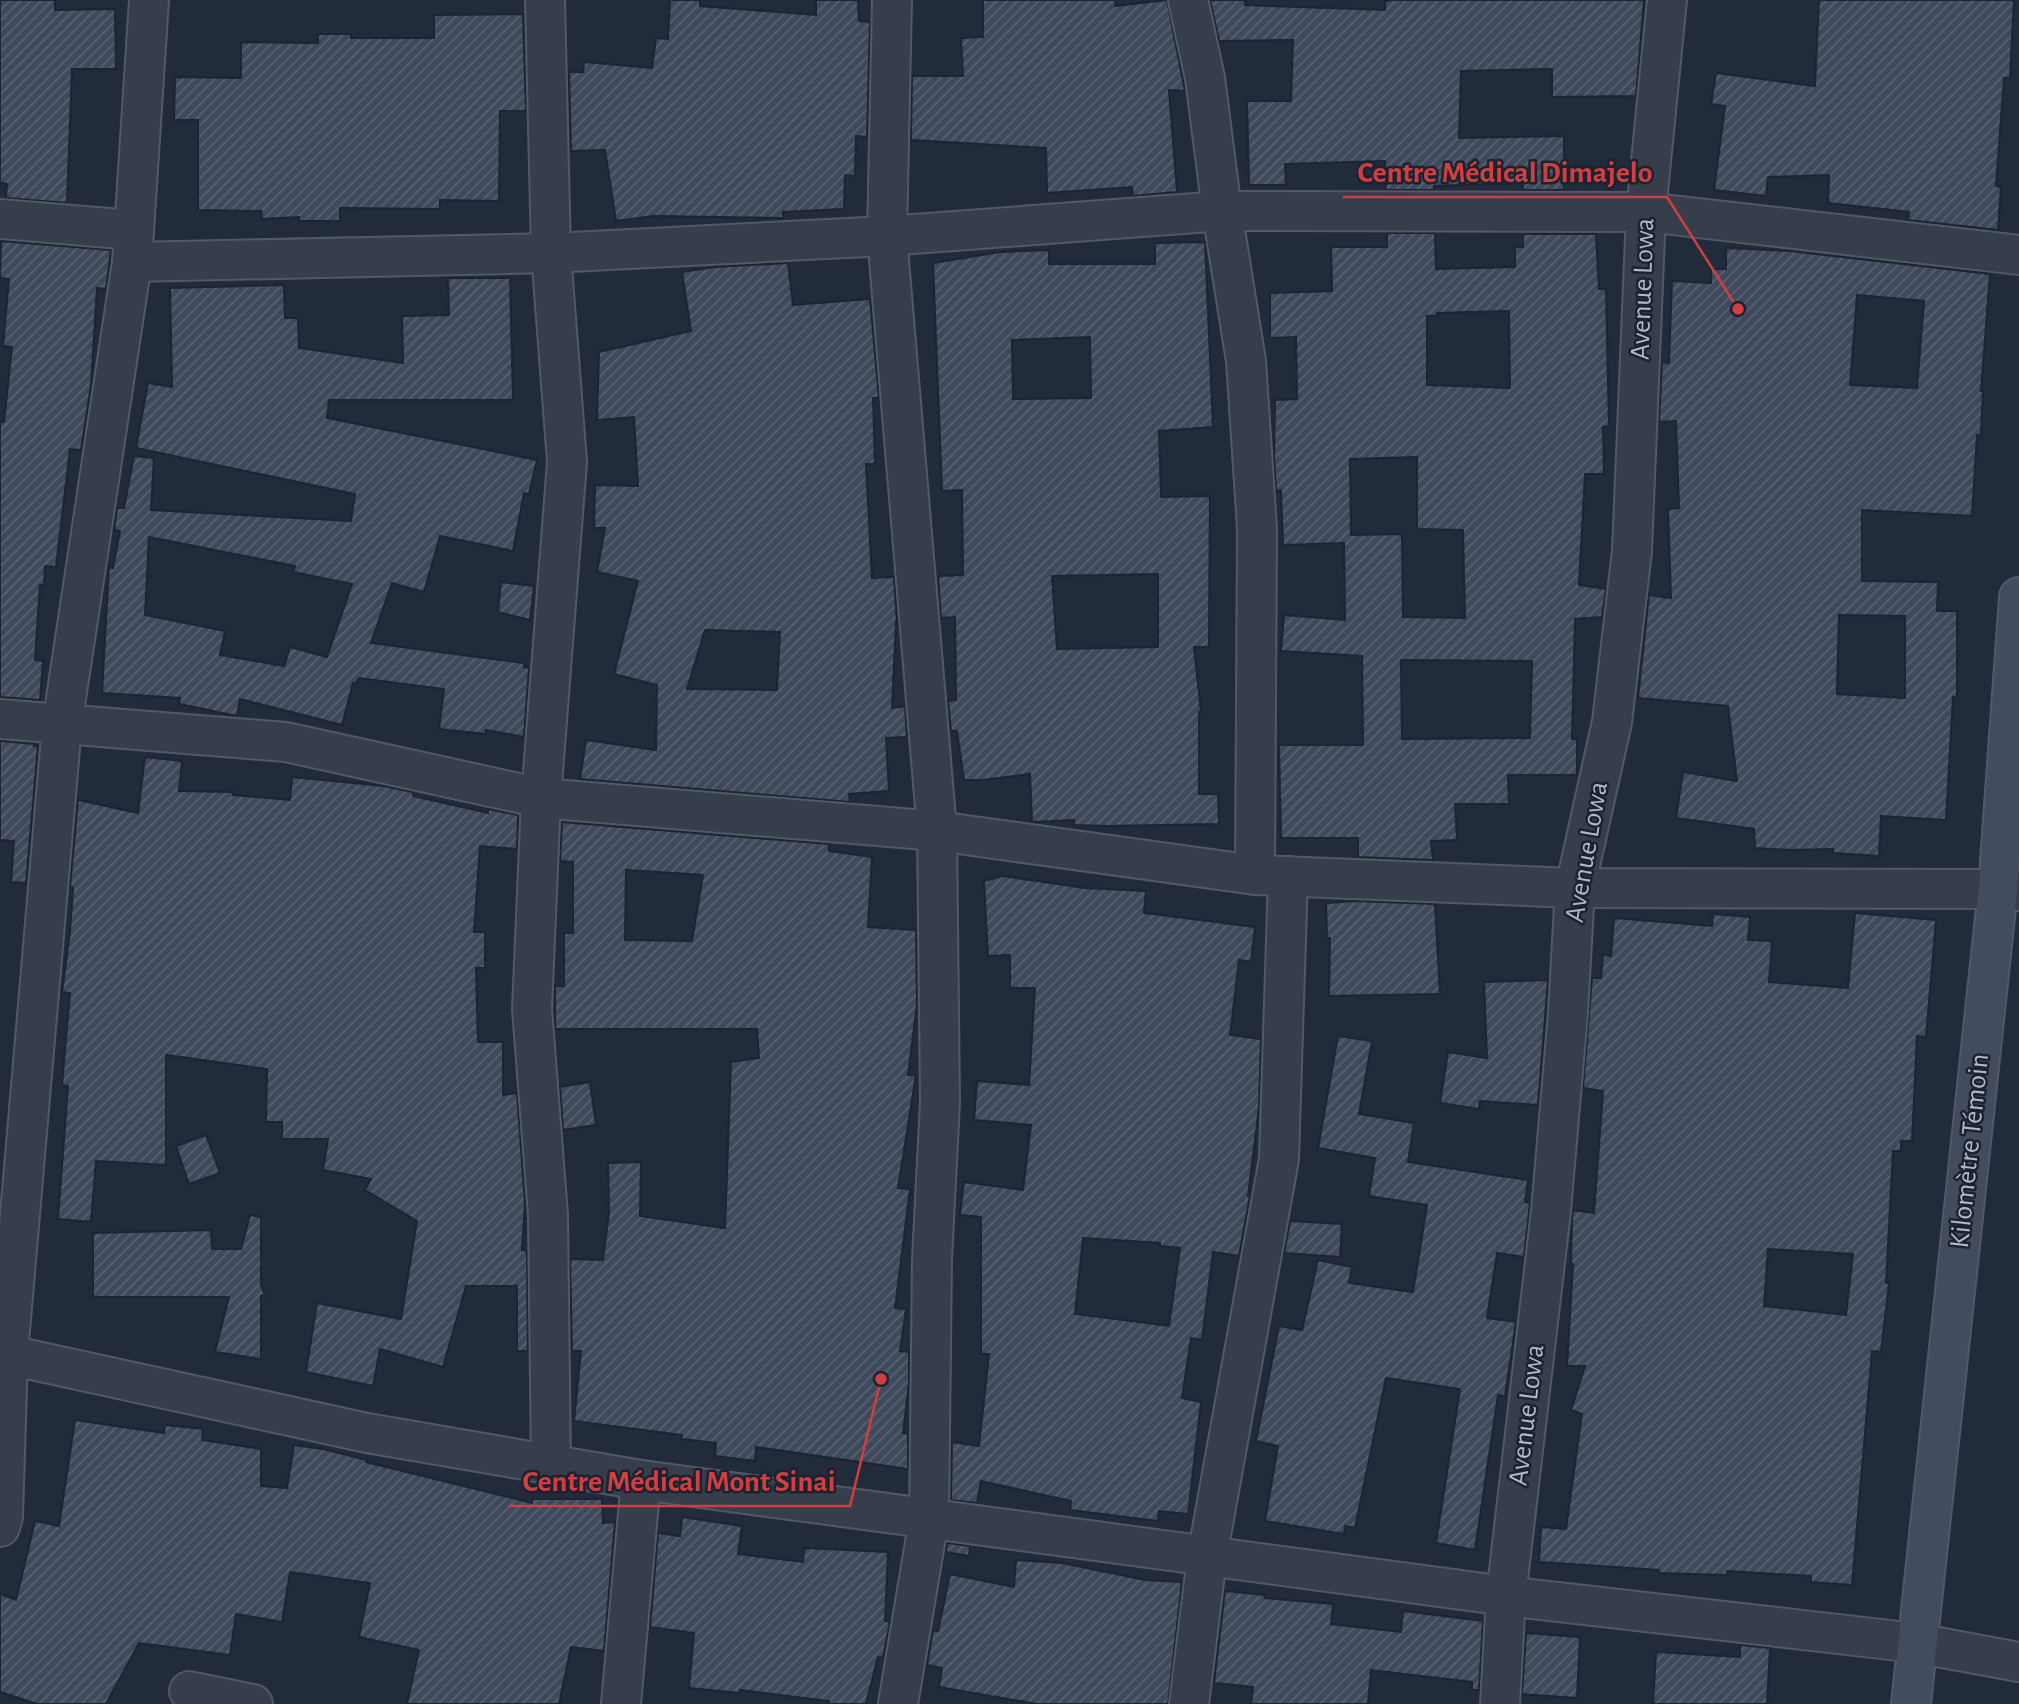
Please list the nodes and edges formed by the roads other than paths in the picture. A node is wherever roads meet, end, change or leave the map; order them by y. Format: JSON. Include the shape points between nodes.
{"nodes":[{"id":1,"x":149,"y":0,"type":"edge"},
{"id":2,"x":545,"y":0,"type":"edge"},
{"id":3,"x":892,"y":0,"type":"edge"},
{"id":4,"x":1188,"y":0,"type":"edge"},
{"id":5,"x":1667,"y":0,"type":"edge"},
{"id":6,"x":1222,"y":211,"type":"junction"},
{"id":7,"x":1646,"y":212,"type":"junction"},
{"id":8,"x":0,"y":219,"type":"edge"},
{"id":9,"x":887,"y":236,"type":"junction"},
{"id":10,"x":132,"y":246,"type":"junction"},
{"id":11,"x":551,"y":253,"type":"junction"},
{"id":12,"x":2019,"y":255,"type":"edge"},
{"id":13,"x":2019,"y":597,"type":"edge"},
{"id":14,"x":0,"y":719,"type":"edge"},
{"id":15,"x":62,"y":725,"type":"junction"},
{"id":16,"x":541,"y":798,"type":"junction"},
{"id":17,"x":937,"y":831,"type":"junction"},
{"id":18,"x":1272,"y":875,"type":"junction"},
{"id":19,"x":1576,"y":888,"type":"junction"},
{"id":20,"x":2009,"y":890,"type":"edge"},
{"id":21,"x":4,"y":1354,"type":"edge"},
{"id":22,"x":551,"y":1465,"type":"junction"},
{"id":23,"x":641,"y":1480,"type":"junction"},
{"id":24,"x":929,"y":1519,"type":"junction"},
{"id":25,"x":0,"y":1527,"type":"edge"},
{"id":26,"x":1207,"y":1557,"type":"junction"},
{"id":27,"x":1506,"y":1596,"type":"junction"},
{"id":28,"x":1916,"y":1643,"type":"junction"},
{"id":29,"x":2019,"y":1662,"type":"edge"},
{"id":30,"x":190,"y":1691,"type":"dead end"},
{"id":31,"x":253,"y":1704,"type":"edge"},
{"id":32,"x":621,"y":1704,"type":"edge"},
{"id":33,"x":898,"y":1704,"type":"edge"},
{"id":34,"x":1189,"y":1704,"type":"edge"},
{"id":35,"x":1500,"y":1704,"type":"edge"},
{"id":36,"x":1911,"y":1704,"type":"edge"}],
"edges":[{"from":1,"to":10,"type":"street"},
{"from":2,"to":11,"type":"street"},
{"from":3,"to":9,"type":"street"},
{"from":4,"to":6,"type":"street","via":[[1205,78]]},
{"from":5,"to":7,"type":"street","name":"Avenue Lowa"},
{"from":6,"to":7,"type":"street"},
{"from":6,"to":9,"type":"street"},
{"from":6,"to":18,"type":"street","via":[[1246,361]]},
{"from":7,"to":12,"type":"street"},
{"from":7,"to":19,"type":"street","name":"Avenue Lowa","via":[[1632,551],[1612,722]]},
{"from":8,"to":10,"type":"street"},
{"from":9,"to":11,"type":"street"},
{"from":9,"to":17,"type":"street"},
{"from":10,"to":11,"type":"street"},
{"from":10,"to":15,"type":"street"},
{"from":11,"to":16,"type":"street","via":[[568,473]]},
{"from":13,"to":20,"type":"main road","name":"Kilomètre Témoin"},
{"from":14,"to":15,"type":"street"},
{"from":15,"to":16,"type":"street","via":[[286,742]]},
{"from":15,"to":21,"type":"street"},
{"from":16,"to":17,"type":"street"},
{"from":16,"to":22,"type":"street","via":[[532,1009],[548,1208]]},
{"from":17,"to":18,"type":"street"},
{"from":17,"to":24,"type":"street","via":[[940,1102]]},
{"from":18,"to":19,"type":"street"},
{"from":18,"to":26,"type":"street","via":[[1279,1159]]},
{"from":19,"to":20,"type":"street"},
{"from":19,"to":27,"type":"street","name":"Avenue Lowa","via":[[1551,1211]]},
{"from":20,"to":28,"type":"main road","name":"Kilomètre Témoin"},
{"from":21,"to":22,"type":"street","via":[[368,1433]]},
{"from":21,"to":25,"type":"street"},
{"from":22,"to":23,"type":"street"},
{"from":23,"to":24,"type":"street"},
{"from":23,"to":32,"type":"street"},
{"from":24,"to":26,"type":"street"},
{"from":24,"to":33,"type":"street"},
{"from":26,"to":27,"type":"street"},
{"from":26,"to":34,"type":"street"},
{"from":27,"to":28,"type":"street"},
{"from":27,"to":35,"type":"street","name":"Avenue Lowa"},
{"from":28,"to":29,"type":"street"},
{"from":28,"to":36,"type":"main road","name":"Kilomètre Témoin"},
{"from":30,"to":31,"type":"street"}]}
